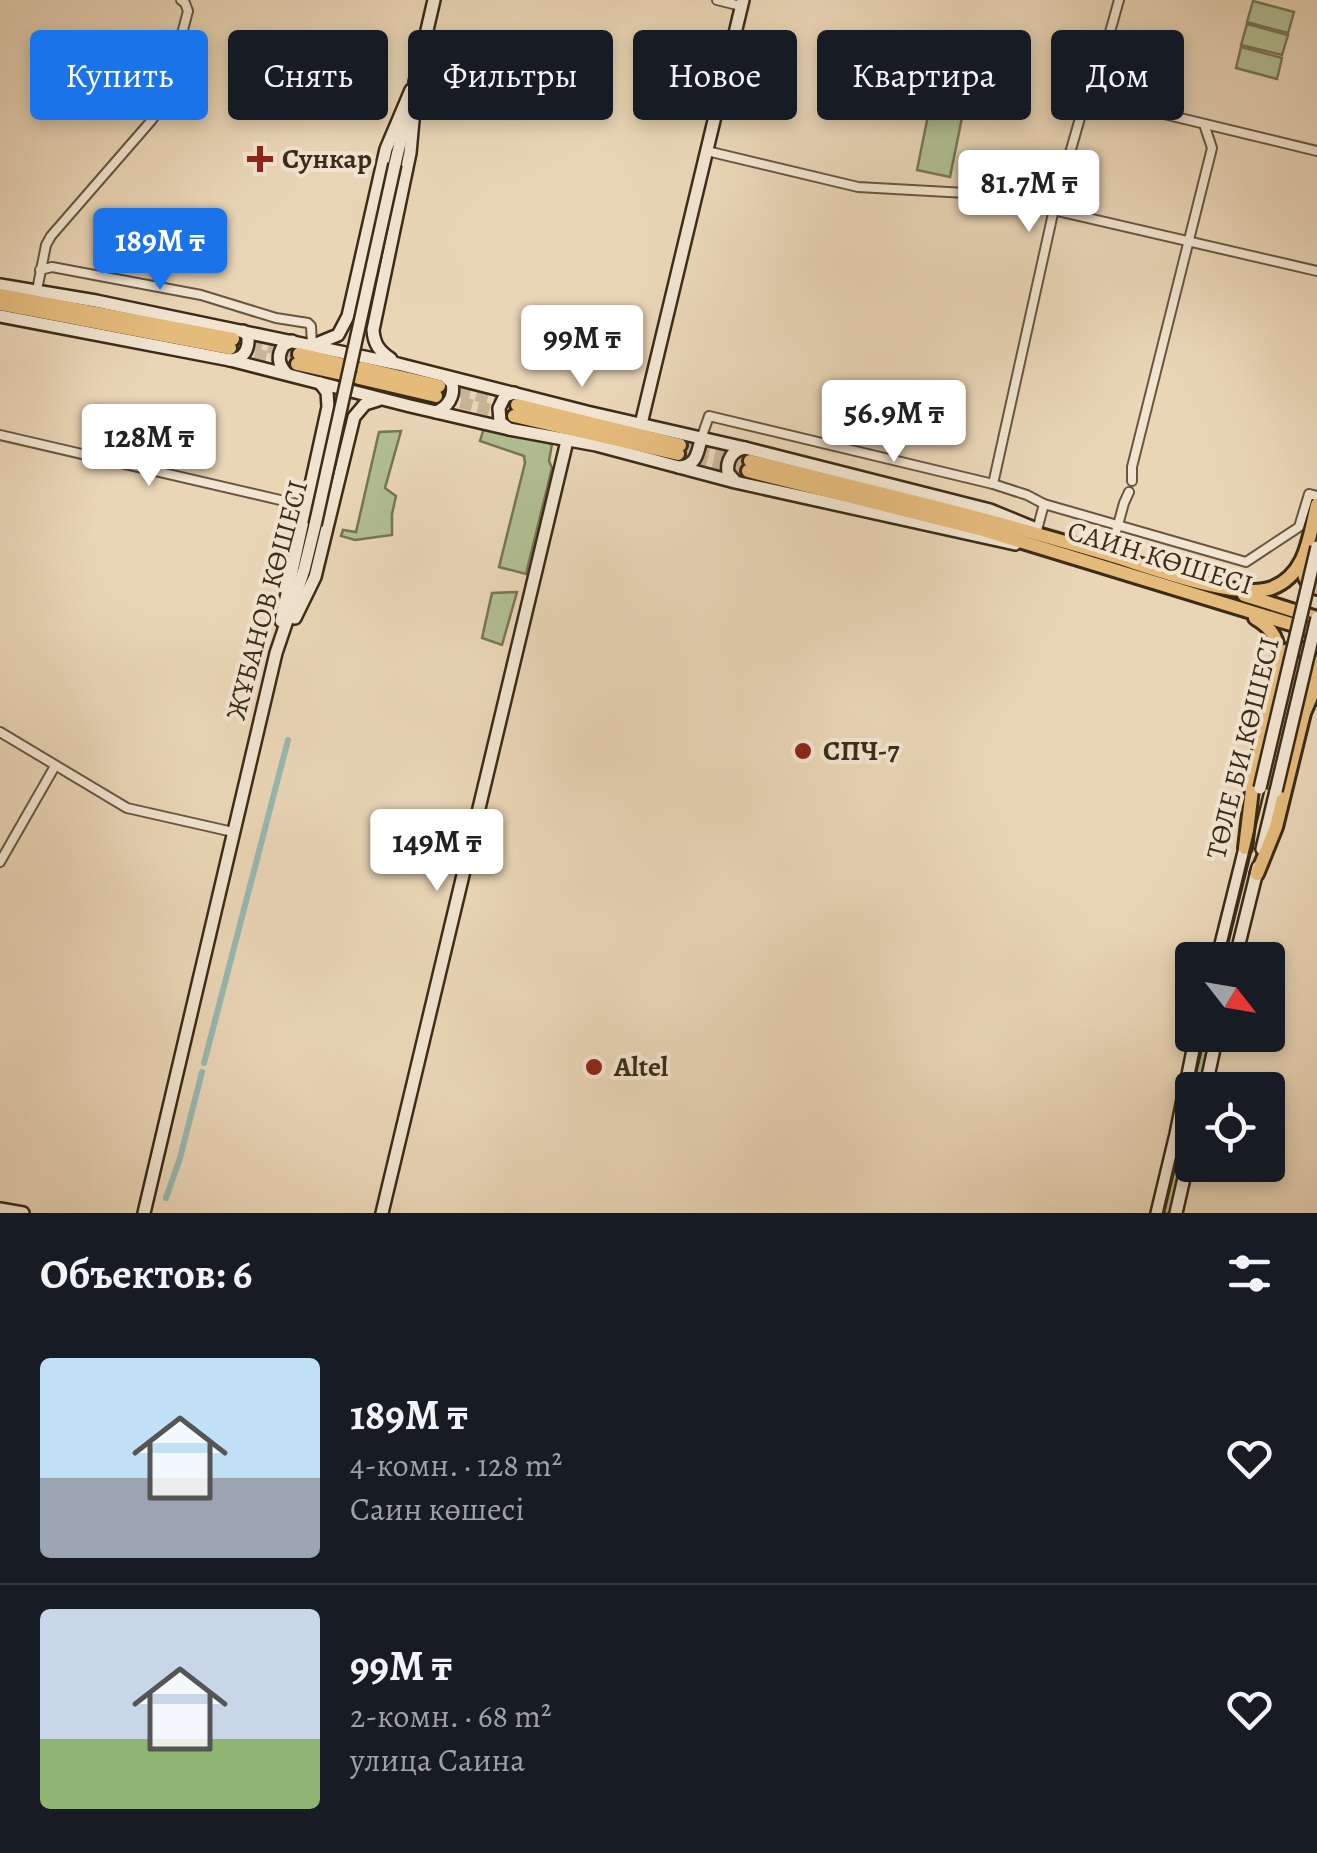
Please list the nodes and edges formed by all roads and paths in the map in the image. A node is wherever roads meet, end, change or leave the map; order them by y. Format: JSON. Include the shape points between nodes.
{"nodes":[{"id":1,"x":181,"y":0,"type":"edge"},
{"id":2,"x":434,"y":0,"type":"edge"},
{"id":3,"x":717,"y":0,"type":"edge"},
{"id":4,"x":1118,"y":0,"type":"edge"},
{"id":5,"x":742,"y":3,"type":"edge"},
{"id":6,"x":427,"y":30,"type":"edge"},
{"id":7,"x":1110,"y":30,"type":"edge"},
{"id":8,"x":408,"y":97,"type":"edge"},
{"id":9,"x":408,"y":112,"type":"edge"},
{"id":10,"x":1184,"y":119,"type":"edge"},
{"id":11,"x":413,"y":120,"type":"edge"},
{"id":12,"x":1079,"y":120,"type":"edge"},
{"id":13,"x":1204,"y":124,"type":"junction"},
{"id":14,"x":1232,"y":131,"type":"junction"},
{"id":15,"x":1212,"y":148,"type":"junction"},
{"id":16,"x":708,"y":150,"type":"junction"},
{"id":17,"x":1317,"y":151,"type":"edge"},
{"id":18,"x":1054,"y":209,"type":"junction"},
{"id":19,"x":1188,"y":242,"type":"junction"},
{"id":20,"x":40,"y":270,"type":"junction"},
{"id":21,"x":1317,"y":271,"type":"edge"},
{"id":22,"x":0,"y":286,"type":"edge"},
{"id":23,"x":36,"y":290,"type":"junction"},
{"id":24,"x":0,"y":295,"type":"edge"},
{"id":25,"x":0,"y":304,"type":"edge"},
{"id":26,"x":0,"y":316,"type":"edge"},
{"id":27,"x":234,"y":344,"type":"junction"},
{"id":28,"x":312,"y":345,"type":"junction"},
{"id":29,"x":294,"y":358,"type":"junction"},
{"id":30,"x":398,"y":364,"type":"junction"},
{"id":31,"x":344,"y":370,"type":"dead end"},
{"id":32,"x":360,"y":373,"type":"dead end"},
{"id":33,"x":320,"y":383,"type":"junction"},
{"id":34,"x":440,"y":386,"type":"junction"},
{"id":35,"x":384,"y":399,"type":"junction"},
{"id":36,"x":514,"y":411,"type":"junction"},
{"id":37,"x":436,"y":412,"type":"junction"},
{"id":38,"x":641,"y":424,"type":"junction"},
{"id":39,"x":0,"y":435,"type":"edge"},
{"id":40,"x":702,"y":438,"type":"junction"},
{"id":41,"x":566,"y":441,"type":"junction"},
{"id":42,"x":678,"y":456,"type":"junction"},
{"id":43,"x":747,"y":460,"type":"junction"},
{"id":44,"x":1132,"y":481,"type":"dead end"},
{"id":45,"x":735,"y":482,"type":"junction"},
{"id":46,"x":993,"y":484,"type":"junction"},
{"id":47,"x":1130,"y":492,"type":"dead end"},
{"id":48,"x":1317,"y":496,"type":"edge"},
{"id":49,"x":1044,"y":504,"type":"junction"},
{"id":50,"x":1317,"y":505,"type":"edge"},
{"id":51,"x":306,"y":506,"type":"junction"},
{"id":52,"x":1118,"y":526,"type":"junction"},
{"id":53,"x":1037,"y":530,"type":"junction"},
{"id":54,"x":1070,"y":544,"type":"junction"},
{"id":55,"x":1046,"y":549,"type":"junction"},
{"id":56,"x":1311,"y":549,"type":"edge"},
{"id":57,"x":1109,"y":555,"type":"junction"},
{"id":58,"x":1208,"y":584,"type":"junction"},
{"id":59,"x":1317,"y":588,"type":"edge"},
{"id":60,"x":1221,"y":602,"type":"junction"},
{"id":61,"x":1317,"y":618,"type":"edge"},
{"id":62,"x":1317,"y":632,"type":"edge"},
{"id":63,"x":276,"y":653,"type":"junction"},
{"id":64,"x":1280,"y":662,"type":"junction"},
{"id":65,"x":1317,"y":682,"type":"edge"},
{"id":66,"x":1304,"y":714,"type":"junction"},
{"id":67,"x":0,"y":732,"type":"edge"},
{"id":68,"x":55,"y":766,"type":"junction"},
{"id":69,"x":233,"y":832,"type":"junction"},
{"id":70,"x":1245,"y":848,"type":"junction"},
{"id":71,"x":0,"y":862,"type":"edge"},
{"id":72,"x":1256,"y":874,"type":"junction"},
{"id":73,"x":1225,"y":928,"type":"junction"},
{"id":74,"x":1242,"y":933,"type":"junction"},
{"id":75,"x":1222,"y":942,"type":"edge"},
{"id":76,"x":1240,"y":942,"type":"edge"},
{"id":77,"x":1193,"y":1052,"type":"edge"},
{"id":78,"x":1183,"y":1182,"type":"edge"},
{"id":79,"x":0,"y":1209,"type":"edge"},
{"id":80,"x":23,"y":1213,"type":"edge"},
{"id":81,"x":144,"y":1213,"type":"edge"},
{"id":82,"x":382,"y":1213,"type":"edge"},
{"id":83,"x":1156,"y":1213,"type":"edge"},
{"id":84,"x":1176,"y":1213,"type":"edge"}],
"edges":[{"from":1,"to":20,"type":"street","via":[[188,11],[164,102],[51,236]]},
{"from":2,"to":6,"type":"main road","name":"ЖҰБАНОВ КӨШЕСІ"},
{"from":3,"to":5,"type":"street"},
{"from":4,"to":7,"type":"street"},
{"from":5,"to":16,"type":"main road"},
{"from":8,"to":28,"type":"main road","via":[[386,149],[348,316],[338,335]]},
{"from":9,"to":63,"type":"main road","name":"ЖҰБАНОВ КӨШЕСІ","bridge":true,"via":[[315,525]]},
{"from":10,"to":13,"type":"street"},
{"from":11,"to":30,"type":"main road","via":[[373,330],[381,352]]},
{"from":12,"to":18,"type":"street"},
{"from":13,"to":14,"type":"street"},
{"from":13,"to":15,"type":"street"},
{"from":14,"to":15,"type":"street"},
{"from":14,"to":17,"type":"street"},
{"from":15,"to":19,"type":"street"},
{"from":16,"to":18,"type":"street","via":[[858,186],[984,194]]},
{"from":16,"to":38,"type":"main road"},
{"from":18,"to":19,"type":"street"},
{"from":18,"to":46,"type":"street"},
{"from":19,"to":21,"type":"street"},
{"from":19,"to":44,"type":"street"},
{"from":20,"to":23,"type":"street"},
{"from":20,"to":28,"type":"street","via":[[201,295],[308,324]]},
{"from":22,"to":23,"type":"main road","name":"САИН КӨШЕСІ"},
{"from":23,"to":27,"type":"main road","name":"САИН КӨШЕСІ"},
{"from":24,"to":27,"type":"main road","name":"САИН КӨШЕСІ"},
{"from":25,"to":27,"type":"main road","name":"САИН КӨШЕСІ"},
{"from":26,"to":27,"type":"main road","name":"САИН КӨШЕСІ"},
{"from":27,"to":29,"type":"main road","name":"САИН КӨШЕСІ"},
{"from":27,"to":29,"type":"main road","name":"САИН КӨШЕСІ"},
{"from":28,"to":29,"type":"main road","name":"САИН КӨШЕСІ"},
{"from":28,"to":30,"type":"main road","name":"САИН КӨШЕСІ"},
{"from":29,"to":31,"type":"main road","name":"САИН КӨШЕСІ"},
{"from":29,"to":33,"type":"main road","name":"САИН КӨШЕСІ"},
{"from":30,"to":34,"type":"main road","name":"САИН КӨШЕСІ"},
{"from":32,"to":34,"type":"main road","name":"САИН КӨШЕСІ"},
{"from":33,"to":35,"type":"main road","name":"САИН КӨШЕСІ"},
{"from":33,"to":51,"type":"main road","via":[[328,408]]},
{"from":34,"to":36,"type":"main road","name":"САИН КӨШЕСІ"},
{"from":34,"to":37,"type":"main road","via":[[452,383],[452,396]]},
{"from":35,"to":37,"type":"main road","name":"САИН КӨШЕСІ"},
{"from":35,"to":63,"type":"main road","via":[[365,404],[354,418],[315,577]]},
{"from":36,"to":37,"type":"main road","name":"САИН КӨШЕСІ"},
{"from":36,"to":38,"type":"main road","name":"САИН КӨШЕСІ"},
{"from":36,"to":41,"type":"main road"},
{"from":36,"to":42,"type":"main road","name":"САИН КӨШЕСІ"},
{"from":38,"to":40,"type":"main road","name":"САИН КӨШЕСІ"},
{"from":39,"to":51,"type":"street"},
{"from":40,"to":42,"type":"main road","via":[[693,462],[686,467]]},
{"from":40,"to":43,"type":"main road","name":"САИН КӨШЕСІ"},
{"from":40,"to":46,"type":"street","via":[[709,416]]},
{"from":41,"to":42,"type":"main road"},
{"from":41,"to":82,"type":"main road"},
{"from":42,"to":45,"type":"main road","name":"САИН КӨШЕСІ"},
{"from":43,"to":45,"type":"main road","via":[[734,452],[728,460]]},
{"from":43,"to":53,"type":"main road","name":"САИН КӨШЕСІ","via":[[990,510]]},
{"from":43,"to":54,"type":"main road","name":"САИН КӨШЕСІ"},
{"from":43,"to":55,"type":"main road","name":"САИН КӨШЕСІ"},
{"from":45,"to":55,"type":"main road","name":"САИН КӨШЕСІ"},
{"from":46,"to":49,"type":"street"},
{"from":47,"to":52,"type":"street"},
{"from":48,"to":52,"type":"street","via":[[1308,494],[1299,527],[1246,562]]},
{"from":49,"to":52,"type":"street"},
{"from":49,"to":53,"type":"street"},
{"from":50,"to":56,"type":"main road"},
{"from":51,"to":63,"type":"main road"},
{"from":52,"to":57,"type":"street"},
{"from":53,"to":54,"type":"main road","name":"САИН КӨШЕСІ"},
{"from":54,"to":57,"type":"main road"},
{"from":55,"to":60,"type":"main road","name":"САИН КӨШЕСІ"},
{"from":56,"to":58,"type":"main road","via":[[1292,576],[1266,590]]},
{"from":56,"to":59,"type":"main road","via":[[1304,578]]},
{"from":56,"to":70,"type":"main road","name":"ТӨЛЕ БИ КӨШЕСІ","bridge":true},
{"from":57,"to":58,"type":"main road"},
{"from":58,"to":61,"type":"main road","name":"САИН КӨШЕСІ"},
{"from":60,"to":62,"type":"main road","name":"САИН КӨШЕСІ"},
{"from":60,"to":64,"type":"main road","via":[[1268,627]]},
{"from":61,"to":72,"type":"main road","name":"ТӨЛЕ БИ КӨШЕСІ","bridge":true},
{"from":63,"to":69,"type":"main road","name":"ЖҰБАНОВ КӨШЕСІ"},
{"from":64,"to":66,"type":"main road","via":[[1297,648],[1312,659]]},
{"from":64,"to":70,"type":"main road","via":[[1254,772]]},
{"from":65,"to":66,"type":"main road"},
{"from":66,"to":72,"type":"main road","via":[[1276,827]]},
{"from":67,"to":68,"type":"street"},
{"from":68,"to":69,"type":"street","via":[[126,808]]},
{"from":68,"to":71,"type":"street"},
{"from":69,"to":81,"type":"main road","name":"ЖҰБАНОВ КӨШЕСІ"},
{"from":70,"to":73,"type":"main road","name":"ТӨЛЕ БИ КӨШЕСІ"},
{"from":72,"to":74,"type":"main road","name":"ТӨЛЕ БИ КӨШЕСІ"},
{"from":73,"to":74,"type":"main road","via":[[1229,938]]},
{"from":73,"to":75,"type":"main road","name":"ТӨЛЕ БИ КӨШЕСІ"},
{"from":74,"to":76,"type":"main road","name":"ТӨЛЕ БИ КӨШЕСІ"},
{"from":77,"to":83,"type":"main road"},
{"from":78,"to":84,"type":"main road"},
{"from":79,"to":80,"type":"main road"}]}
